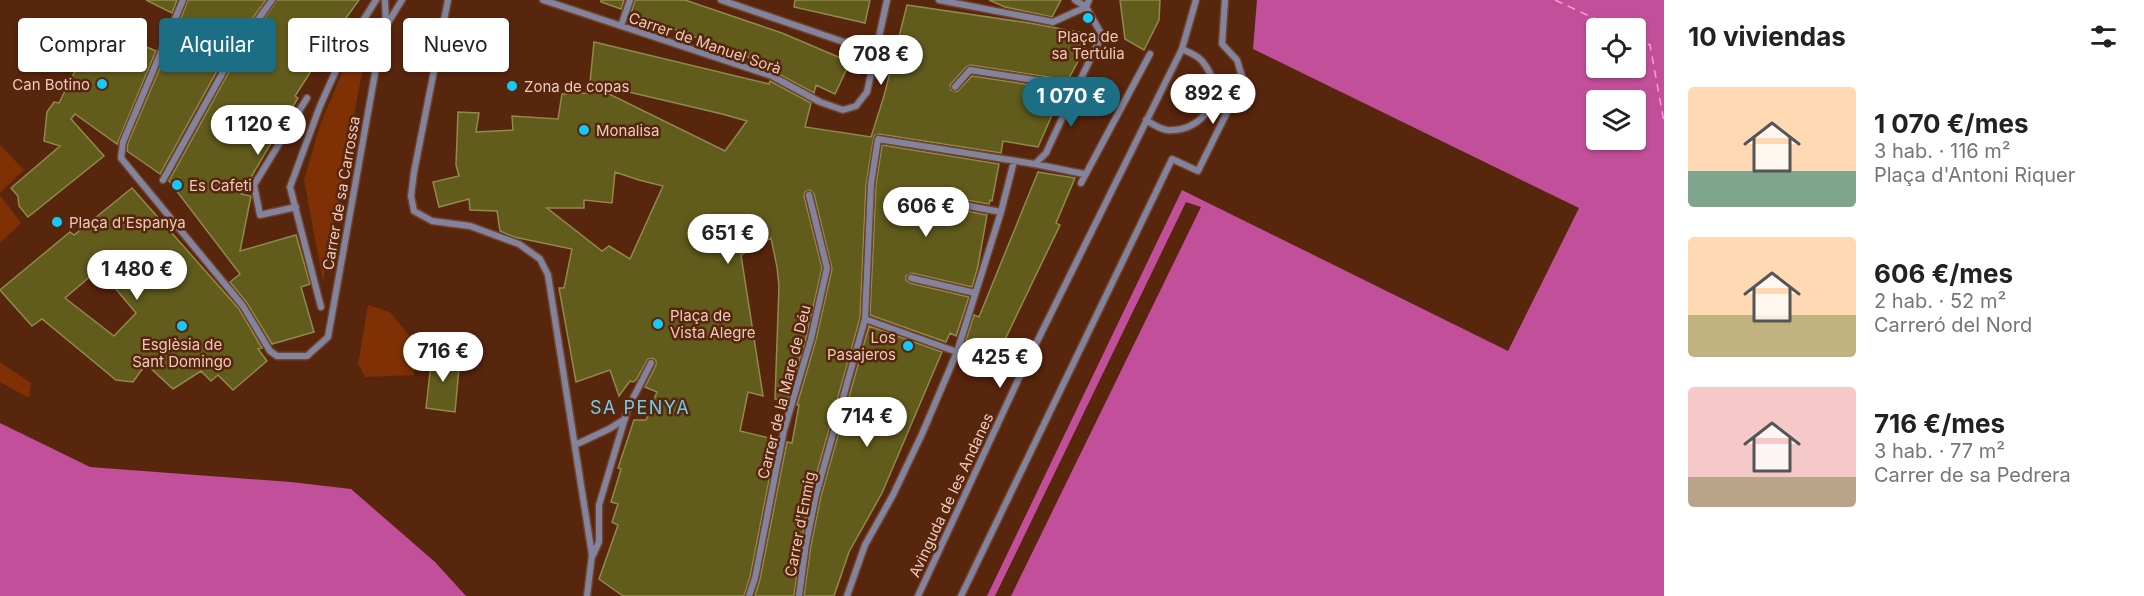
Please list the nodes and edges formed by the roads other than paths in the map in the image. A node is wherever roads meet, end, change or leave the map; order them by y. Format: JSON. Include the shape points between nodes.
{"nodes":[{"id":1,"x":183,"y":0,"type":"edge"},
{"id":2,"x":272,"y":0,"type":"edge"},
{"id":3,"x":376,"y":0,"type":"edge"},
{"id":4,"x":386,"y":0,"type":"edge"},
{"id":5,"x":402,"y":0,"type":"edge"},
{"id":6,"x":448,"y":0,"type":"edge"},
{"id":7,"x":543,"y":0,"type":"edge"},
{"id":8,"x":630,"y":0,"type":"edge"},
{"id":9,"x":721,"y":0,"type":"edge"},
{"id":10,"x":886,"y":0,"type":"edge"},
{"id":11,"x":939,"y":0,"type":"edge"},
{"id":12,"x":1075,"y":0,"type":"edge"},
{"id":13,"x":1196,"y":0,"type":"edge"},
{"id":14,"x":1225,"y":0,"type":"edge"},
{"id":15,"x":1088,"y":3,"type":"edge"},
{"id":16,"x":386,"y":18,"type":"edge"},
{"id":17,"x":391,"y":18,"type":"edge"},
{"id":18,"x":621,"y":26,"type":"junction"},
{"id":19,"x":1182,"y":49,"type":"junction"},
{"id":20,"x":876,"y":53,"type":"junction"},
{"id":21,"x":1150,"y":54,"type":"dead end"},
{"id":22,"x":375,"y":72,"type":"edge"},
{"id":23,"x":955,"y":87,"type":"dead end"},
{"id":24,"x":1072,"y":97,"type":"junction"},
{"id":25,"x":307,"y":98,"type":"dead end"},
{"id":26,"x":1146,"y":120,"type":"junction"},
{"id":27,"x":1014,"y":161,"type":"junction"},
{"id":28,"x":1035,"y":164,"type":"junction"},
{"id":29,"x":1084,"y":174,"type":"junction"},
{"id":30,"x":163,"y":180,"type":"dead end"},
{"id":31,"x":1081,"y":183,"type":"dead end"},
{"id":32,"x":1089,"y":185,"type":"dead end"},
{"id":33,"x":809,"y":195,"type":"dead end"},
{"id":34,"x":920,"y":197,"type":"dead end"},
{"id":35,"x":296,"y":207,"type":"junction"},
{"id":36,"x":1001,"y":212,"type":"junction"},
{"id":37,"x":911,"y":278,"type":"dead end"},
{"id":38,"x":975,"y":293,"type":"junction"},
{"id":39,"x":321,"y":307,"type":"dead end"},
{"id":40,"x":865,"y":320,"type":"junction"},
{"id":41,"x":957,"y":352,"type":"junction"},
{"id":42,"x":651,"y":363,"type":"dead end"},
{"id":43,"x":999,"y":370,"type":"dead end"},
{"id":44,"x":625,"y":418,"type":"junction"},
{"id":45,"x":575,"y":445,"type":"junction"},
{"id":46,"x":592,"y":555,"type":"junction"},
{"id":47,"x":587,"y":596,"type":"edge"},
{"id":48,"x":749,"y":596,"type":"edge"},
{"id":49,"x":799,"y":596,"type":"edge"},
{"id":50,"x":848,"y":596,"type":"edge"},
{"id":51,"x":918,"y":596,"type":"edge"},
{"id":52,"x":961,"y":596,"type":"edge"}],
"edges":[{"from":1,"to":22,"type":"street","name":"Carrer de sa Carrossa","via":[[123,142],[121,158],[243,306],[277,356],[307,356],[328,337]]},
{"from":2,"to":30,"type":"street","via":[[232,56]]},
{"from":3,"to":35,"type":"street","name":"Carrer de sa Carrossa","via":[[346,48],[316,116],[290,186]]},
{"from":4,"to":16,"type":"street"},
{"from":5,"to":17,"type":"street"},
{"from":6,"to":45,"type":"street","via":[[414,172],[414,211],[432,221],[470,226],[519,244],[540,259],[548,275]]},
{"from":7,"to":18,"type":"street","name":"Carrer de Manuel Sorà"},
{"from":8,"to":18,"type":"street"},
{"from":9,"to":20,"type":"street"},
{"from":10,"to":20,"type":"street"},
{"from":11,"to":15,"type":"street","via":[[1053,22]]},
{"from":12,"to":15,"type":"street"},
{"from":13,"to":19,"type":"street","name":"Avinguda de les Andanes"},
{"from":14,"to":52,"type":"street","via":[[1222,44],[1237,60],[1243,80],[1198,171],[1172,159]]},
{"from":15,"to":24,"type":"street","via":[[1102,35]]},
{"from":18,"to":20,"type":"street","name":"Carrer de Manuel Sorà","via":[[772,76],[843,110],[856,106],[867,92]]},
{"from":19,"to":26,"type":"street","name":"Avinguda de les Andanes"},
{"from":19,"to":26,"type":"street","via":[[1201,59],[1212,77],[1214,98],[1204,117],[1186,129],[1165,130]]},
{"from":21,"to":29,"type":"street"},
{"from":23,"to":24,"type":"street","via":[[970,70],[1067,85]]},
{"from":24,"to":28,"type":"street","via":[[1046,153]]},
{"from":25,"to":35,"type":"street","via":[[254,185],[260,215]]},
{"from":26,"to":51,"type":"street","name":"Avinguda de les Andanes","via":[[1019,378]]},
{"from":27,"to":28,"type":"street"},
{"from":27,"to":36,"type":"street"},
{"from":27,"to":40,"type":"street","name":"Carrer d'Enmig","via":[[878,139],[871,184]]},
{"from":28,"to":29,"type":"street"},
{"from":29,"to":31,"type":"street"},
{"from":29,"to":32,"type":"street"},
{"from":33,"to":48,"type":"street","name":"Carrer de la Mare de Déu","via":[[827,268],[784,430]]},
{"from":34,"to":36,"type":"street"},
{"from":35,"to":39,"type":"street","name":"Carrer de sa Carrossa"},
{"from":36,"to":38,"type":"street"},
{"from":37,"to":38,"type":"street"},
{"from":38,"to":41,"type":"street"},
{"from":40,"to":41,"type":"street"},
{"from":40,"to":49,"type":"street","name":"Carrer d'Enmig","via":[[816,495]]},
{"from":41,"to":43,"type":"street"},
{"from":41,"to":50,"type":"street","via":[[893,495],[865,545]]},
{"from":42,"to":44,"type":"street"},
{"from":44,"to":45,"type":"street"},
{"from":44,"to":46,"type":"street","via":[[599,505],[599,542]]},
{"from":45,"to":46,"type":"street"},
{"from":46,"to":47,"type":"street"}]}
